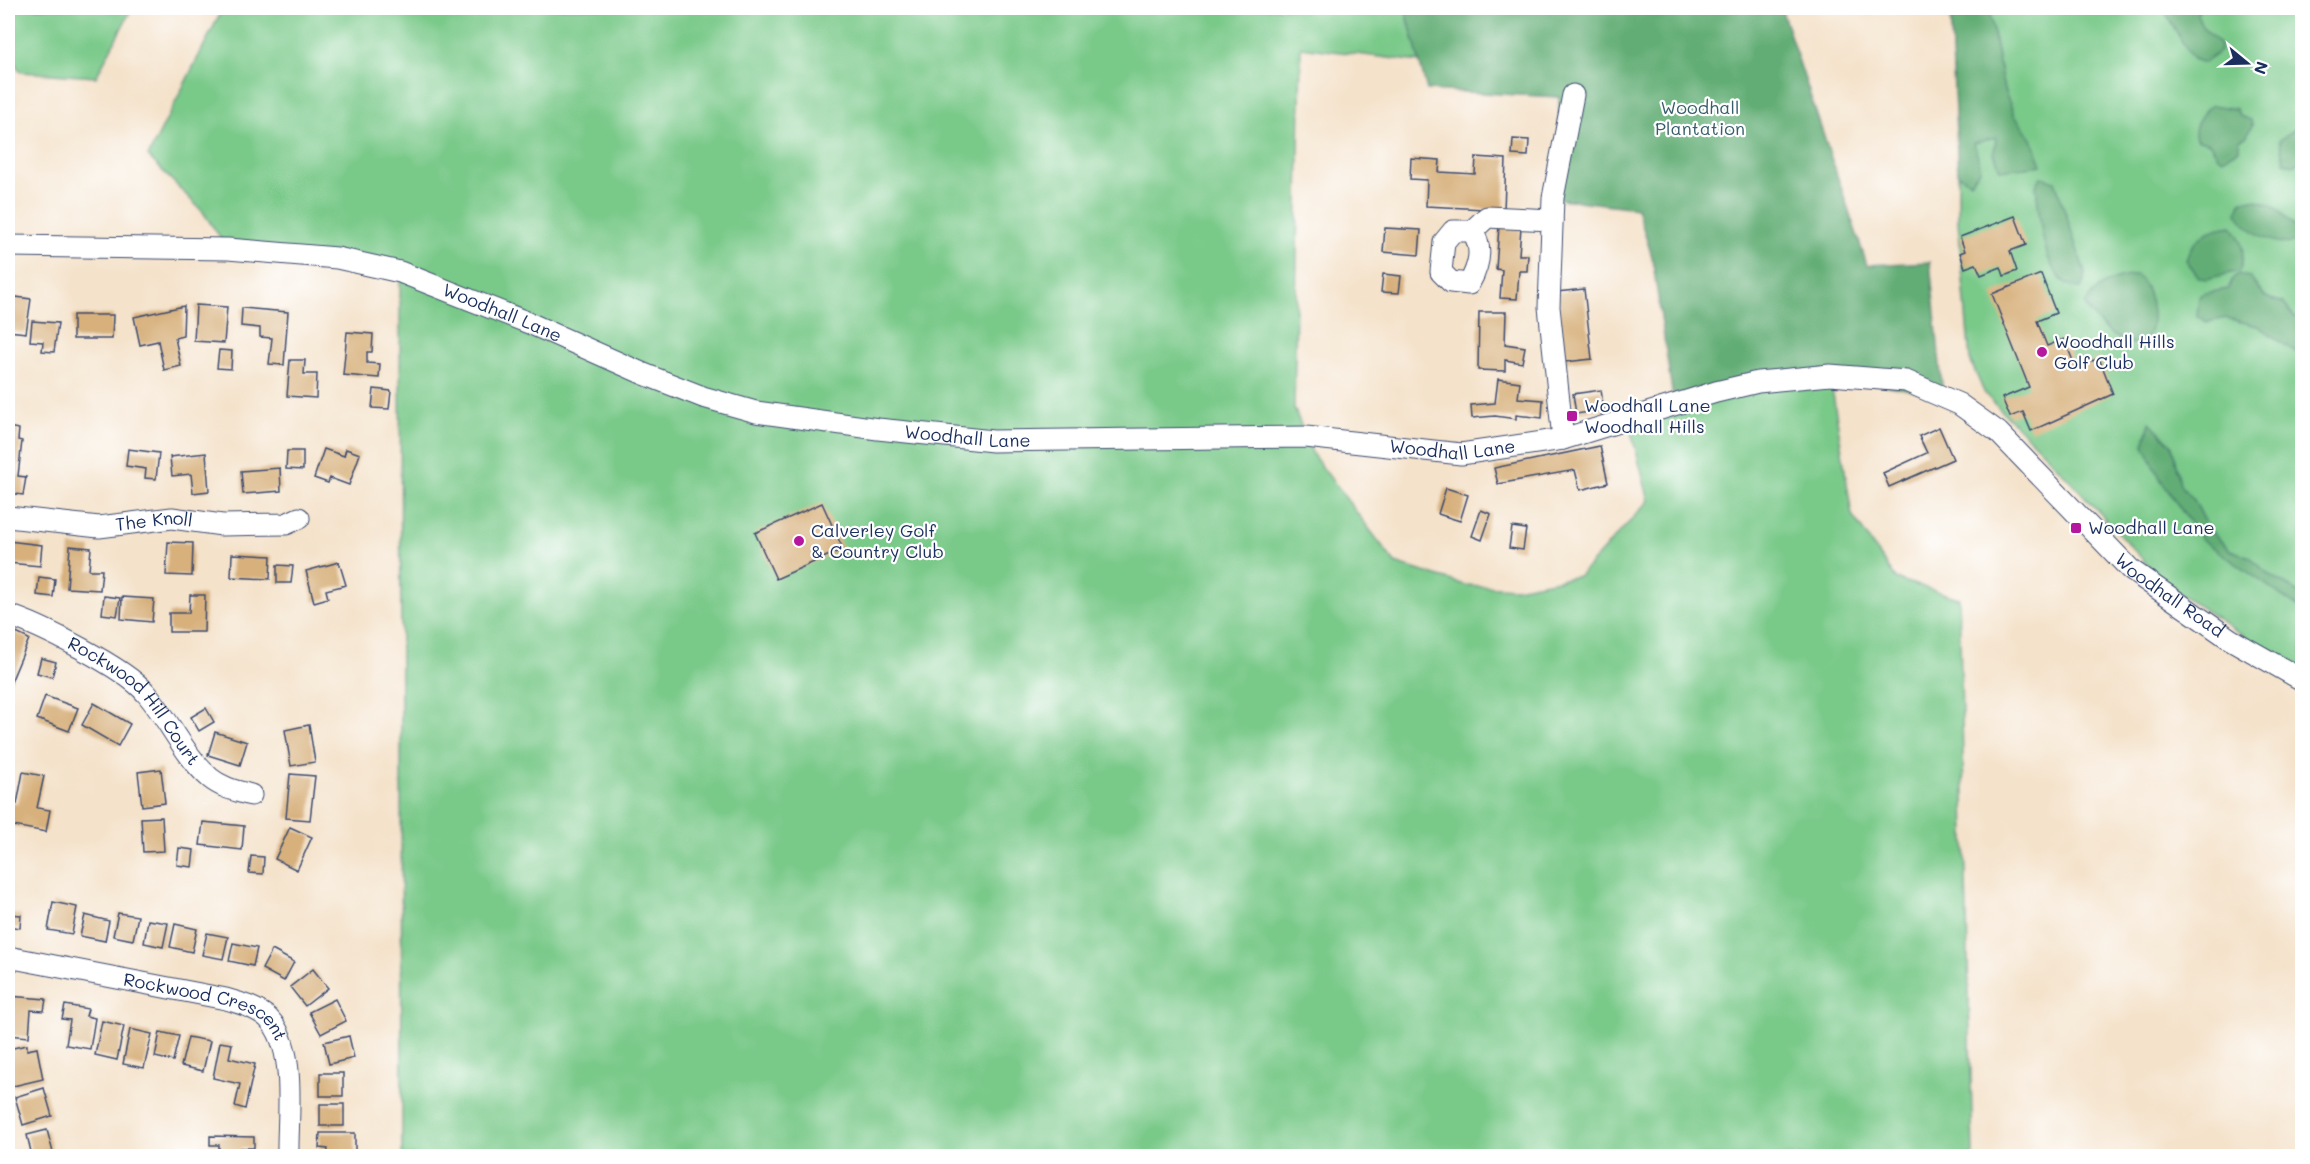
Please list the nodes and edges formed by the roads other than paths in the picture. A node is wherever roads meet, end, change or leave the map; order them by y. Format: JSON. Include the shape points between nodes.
{"nodes":[{"id":1,"x":1573,"y":95,"type":"dead end"},
{"id":2,"x":1552,"y":220,"type":"junction"},
{"id":3,"x":1472,"y":231,"type":"dead end"},
{"id":4,"x":8,"y":246,"type":"edge"},
{"id":5,"x":1944,"y":396,"type":"joint"},
{"id":6,"x":1563,"y":439,"type":"junction"},
{"id":7,"x":8,"y":517,"type":"edge"},
{"id":8,"x":299,"y":518,"type":"dead end"},
{"id":9,"x":8,"y":615,"type":"edge"},
{"id":10,"x":2302,"y":680,"type":"edge"},
{"id":11,"x":251,"y":795,"type":"dead end"},
{"id":12,"x":8,"y":957,"type":"edge"},
{"id":13,"x":288,"y":1156,"type":"edge"}],
"edges":[{"from":1,"to":2,"type":"street"},
{"from":2,"to":3,"type":"street","via":[[1487,217]]},
{"from":2,"to":6,"type":"street","via":[[1549,307]]},
{"from":4,"to":6,"type":"street","name":"Woodhall Lane","via":[[228,249],[337,258],[400,272],[703,397],[756,412],[878,429],[993,441],[1306,437],[1461,454]]},
{"from":5,"to":6,"type":"street","name":"Woodhall Lane","via":[[1906,381],[1884,378],[1830,375],[1758,382]]},
{"from":5,"to":10,"type":"street","name":"Woodhall Road","via":[[2015,447],[2131,570],[2230,639]]},
{"from":7,"to":8,"type":"street","name":"The Knoll","via":[[99,527],[172,518],[222,525],[286,524]]},
{"from":9,"to":11,"type":"street","name":"Rockwood Hill Court","via":[[32,623],[129,677],[146,692],[209,777],[224,787]]},
{"from":12,"to":13,"type":"street","name":"Rockwood Crescent","via":[[226,999],[266,1016],[284,1044],[287,1063]]}]}
